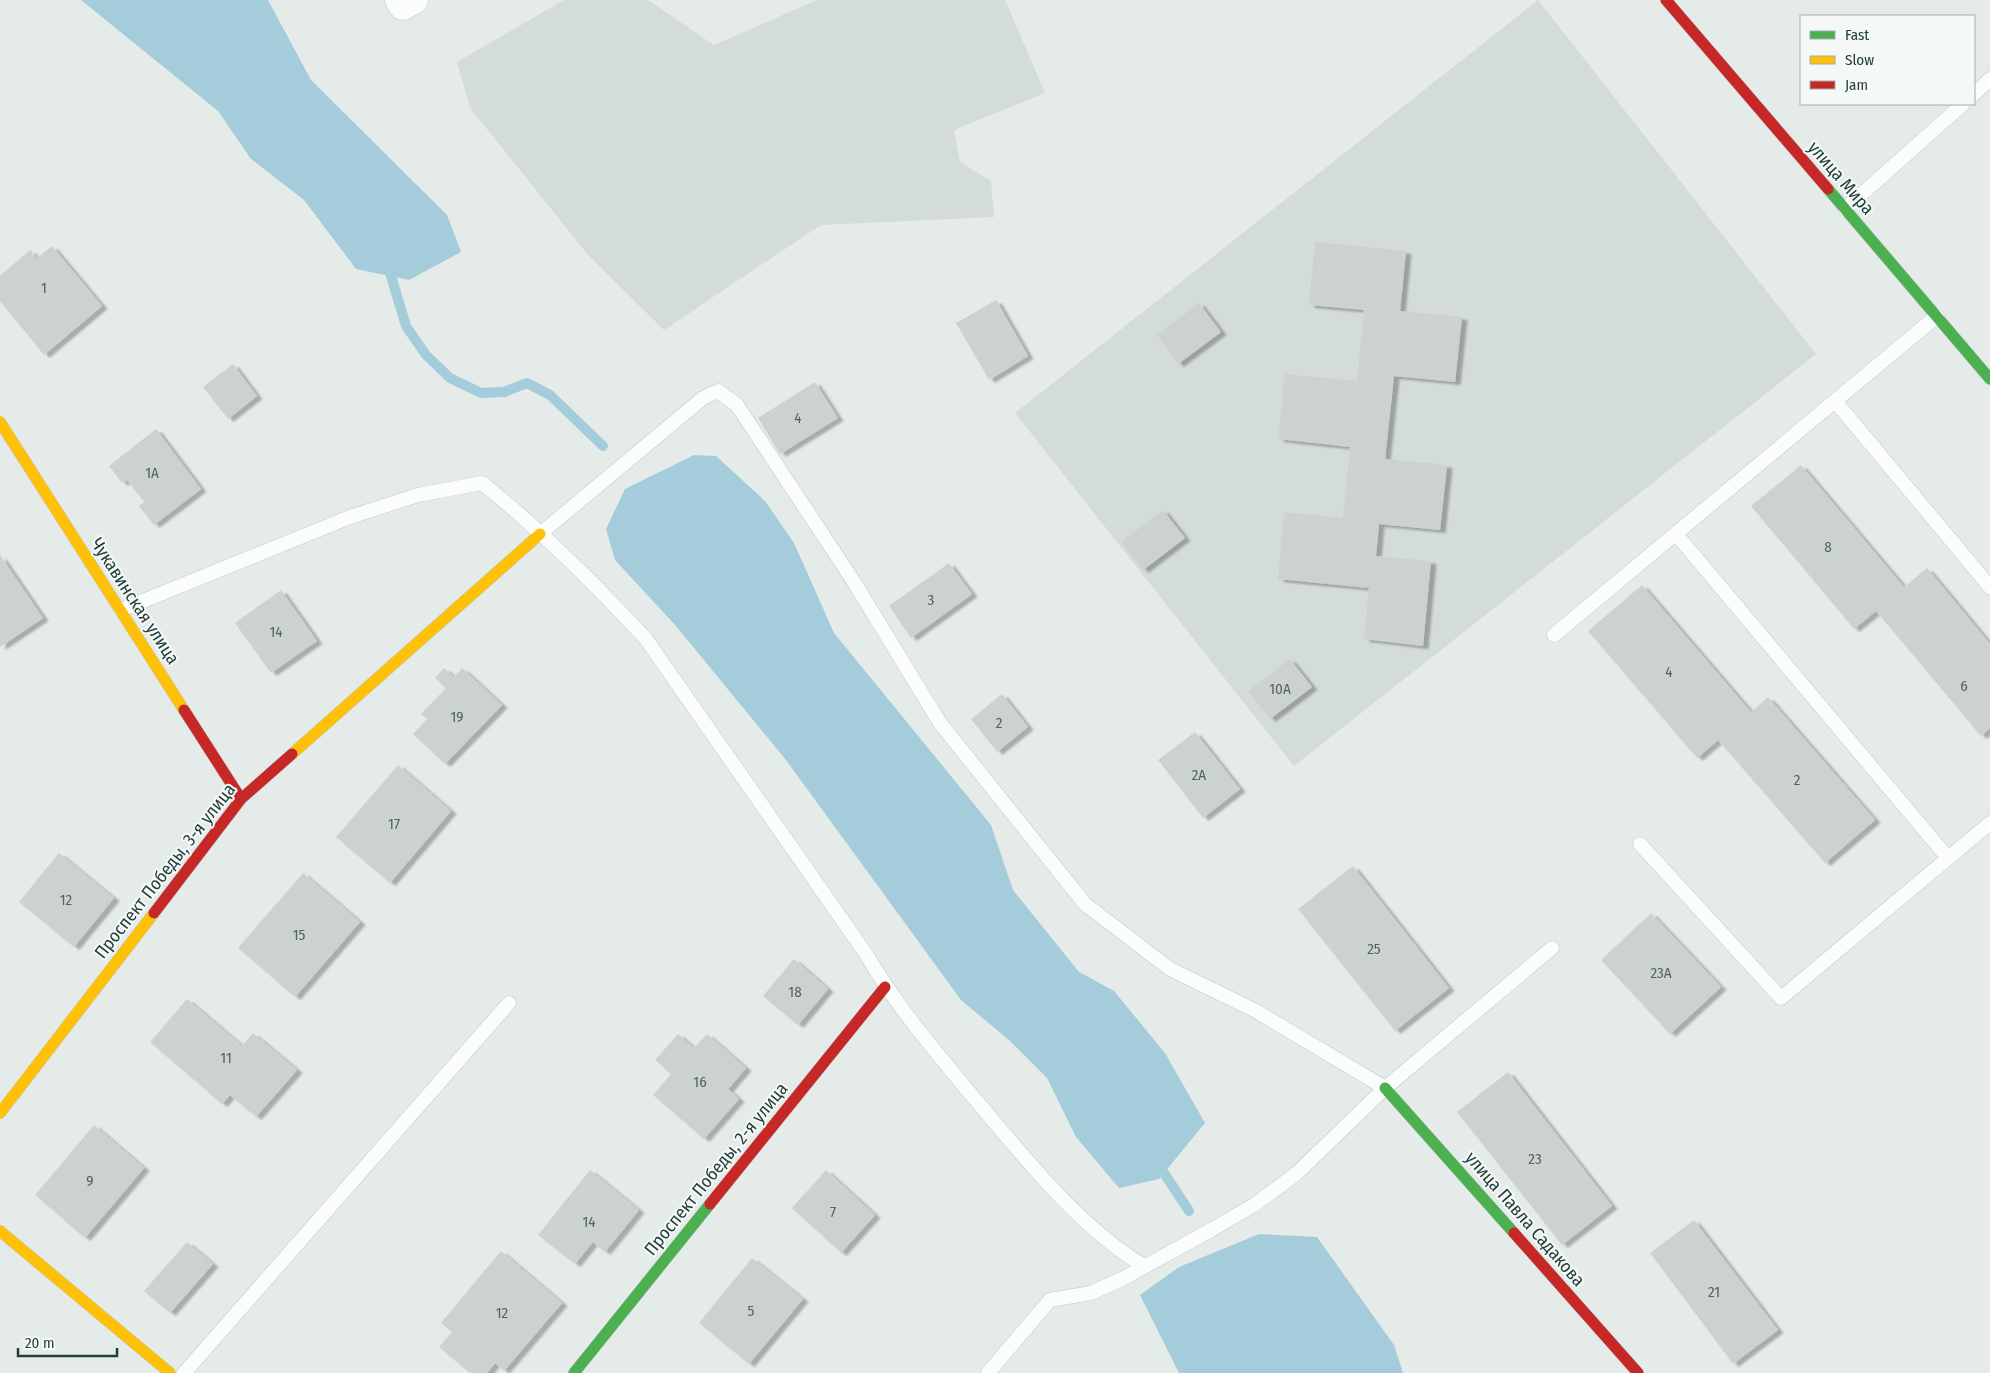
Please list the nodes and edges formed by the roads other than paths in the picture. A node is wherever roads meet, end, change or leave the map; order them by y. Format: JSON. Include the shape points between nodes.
{"nodes":[{"id":1,"x":399,"y":0,"type":"edge"},
{"id":2,"x":414,"y":0,"type":"edge"},
{"id":3,"x":1666,"y":0,"type":"edge"},
{"id":4,"x":1990,"y":79,"type":"edge"},
{"id":5,"x":1975,"y":93,"type":"edge"},
{"id":6,"x":1962,"y":105,"type":"edge"},
{"id":7,"x":1845,"y":209,"type":"junction"},
{"id":8,"x":1937,"y":316,"type":"junction"},
{"id":9,"x":1990,"y":379,"type":"edge"},
{"id":10,"x":1835,"y":401,"type":"junction"},
{"id":11,"x":0,"y":422,"type":"edge"},
{"id":12,"x":540,"y":534,"type":"junction"},
{"id":13,"x":1676,"y":534,"type":"junction"},
{"id":14,"x":1990,"y":587,"type":"edge"},
{"id":15,"x":121,"y":610,"type":"junction"},
{"id":16,"x":1554,"y":635,"type":"dead end"},
{"id":17,"x":241,"y":799,"type":"junction"},
{"id":18,"x":1990,"y":822,"type":"edge"},
{"id":19,"x":1640,"y":844,"type":"dead end"},
{"id":20,"x":1948,"y":858,"type":"junction"},
{"id":21,"x":1552,"y":948,"type":"dead end"},
{"id":22,"x":885,"y":987,"type":"junction"},
{"id":23,"x":509,"y":1003,"type":"dead end"},
{"id":24,"x":1385,"y":1088,"type":"junction"},
{"id":25,"x":0,"y":1113,"type":"edge"},
{"id":26,"x":0,"y":1231,"type":"edge"},
{"id":27,"x":1144,"y":1266,"type":"junction"},
{"id":28,"x":170,"y":1373,"type":"edge"},
{"id":29,"x":184,"y":1373,"type":"edge"},
{"id":30,"x":574,"y":1373,"type":"edge"},
{"id":31,"x":988,"y":1373,"type":"edge"},
{"id":32,"x":1638,"y":1373,"type":"edge"}],
"edges":[{"from":1,"to":2,"type":"street","via":[[403,6]]},
{"from":3,"to":7,"type":"street","name":"улица Мира"},
{"from":4,"to":5,"type":"lane"},
{"from":6,"to":7,"type":"lane"},
{"from":7,"to":8,"type":"street","name":"улица Мира"},
{"from":8,"to":9,"type":"street","name":"улица Мира"},
{"from":8,"to":10,"type":"lane"},
{"from":10,"to":13,"type":"lane"},
{"from":10,"to":14,"type":"lane"},
{"from":11,"to":15,"type":"street","name":"Чукавинская улица"},
{"from":12,"to":15,"type":"lane","via":[[482,483],[418,495],[350,518]]},
{"from":12,"to":17,"type":"street","name":"Проспект Победы, 3-я улица"},
{"from":12,"to":22,"type":"lane","via":[[646,639],[866,954]]},
{"from":12,"to":24,"type":"lane","via":[[703,398],[718,391],[737,405],[854,582],[940,724],[1085,904],[1170,969],[1256,1011]]},
{"from":13,"to":16,"type":"lane"},
{"from":13,"to":20,"type":"lane"},
{"from":15,"to":17,"type":"street","name":"Чукавинская улица"},
{"from":17,"to":25,"type":"street","name":"Проспект Победы, 3-я улица"},
{"from":18,"to":20,"type":"lane"},
{"from":19,"to":20,"type":"lane","via":[[1781,998]]},
{"from":21,"to":24,"type":"lane"},
{"from":22,"to":27,"type":"lane","via":[[1026,1159],[1087,1222],[1126,1256]]},
{"from":22,"to":30,"type":"street","name":"Проспект Победы, 2-я улица"},
{"from":23,"to":29,"type":"lane"},
{"from":24,"to":27,"type":"lane","via":[[1296,1174],[1254,1205]]},
{"from":24,"to":32,"type":"street","name":"улица Павла Садакова"},
{"from":26,"to":28,"type":"street"},
{"from":27,"to":31,"type":"lane","via":[[1091,1293],[1050,1300]]}]}
